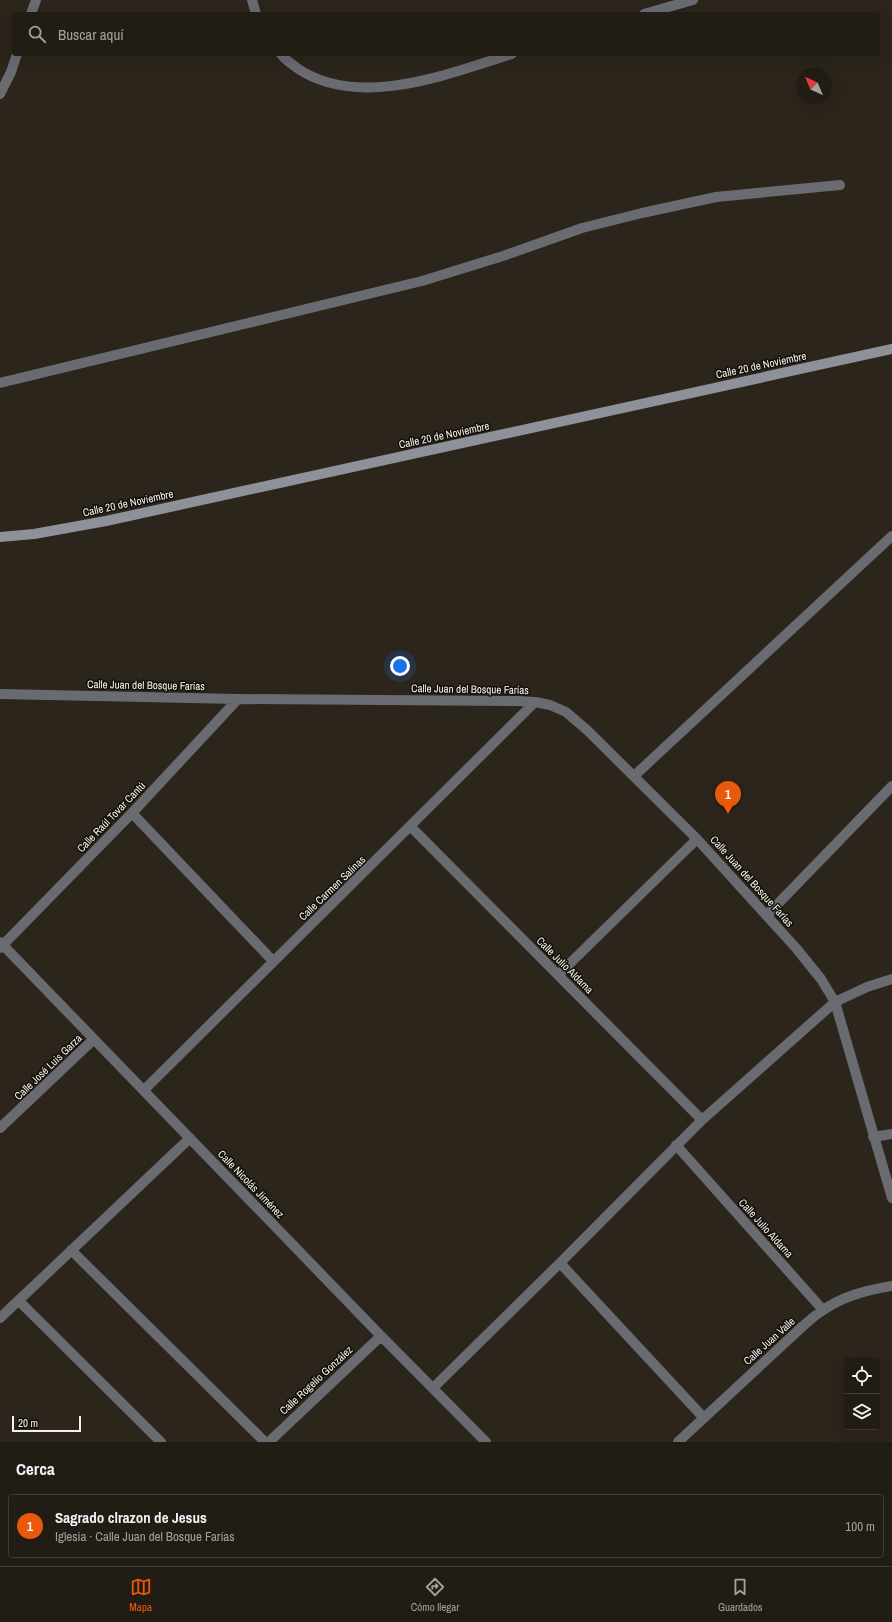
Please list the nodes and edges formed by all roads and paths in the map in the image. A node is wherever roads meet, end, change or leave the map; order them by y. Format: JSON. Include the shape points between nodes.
{"nodes":[{"id":1,"x":36,"y":0,"type":"edge"},
{"id":2,"x":252,"y":0,"type":"edge"},
{"id":3,"x":693,"y":0,"type":"edge"},
{"id":4,"x":32,"y":12,"type":"edge"},
{"id":5,"x":255,"y":12,"type":"edge"},
{"id":6,"x":651,"y":12,"type":"edge"},
{"id":7,"x":16,"y":56,"type":"edge"},
{"id":8,"x":283,"y":56,"type":"edge"},
{"id":9,"x":505,"y":56,"type":"edge"},
{"id":10,"x":0,"y":94,"type":"edge"},
{"id":11,"x":840,"y":185,"type":"dead end"},
{"id":12,"x":892,"y":349,"type":"edge"},
{"id":13,"x":0,"y":383,"type":"edge"},
{"id":14,"x":892,"y":536,"type":"edge"},
{"id":15,"x":0,"y":537,"type":"edge"},
{"id":16,"x":0,"y":694,"type":"edge"},
{"id":17,"x":238,"y":699,"type":"junction"},
{"id":18,"x":535,"y":702,"type":"junction"},
{"id":19,"x":634,"y":776,"type":"junction"},
{"id":20,"x":892,"y":786,"type":"edge"},
{"id":21,"x":132,"y":813,"type":"junction"},
{"id":22,"x":411,"y":827,"type":"junction"},
{"id":23,"x":697,"y":839,"type":"junction"},
{"id":24,"x":767,"y":915,"type":"junction"},
{"id":25,"x":1,"y":945,"type":"edge"},
{"id":26,"x":273,"y":962,"type":"junction"},
{"id":27,"x":558,"y":975,"type":"junction"},
{"id":28,"x":892,"y":979,"type":"edge"},
{"id":29,"x":835,"y":1002,"type":"junction"},
{"id":30,"x":94,"y":1039,"type":"junction"},
{"id":31,"x":144,"y":1090,"type":"junction"},
{"id":32,"x":702,"y":1120,"type":"junction"},
{"id":33,"x":0,"y":1128,"type":"edge"},
{"id":34,"x":892,"y":1134,"type":"edge"},
{"id":35,"x":874,"y":1137,"type":"junction"},
{"id":36,"x":190,"y":1138,"type":"junction"},
{"id":37,"x":676,"y":1145,"type":"junction"},
{"id":38,"x":892,"y":1198,"type":"edge"},
{"id":39,"x":71,"y":1250,"type":"junction"},
{"id":40,"x":560,"y":1263,"type":"junction"},
{"id":41,"x":892,"y":1286,"type":"edge"},
{"id":42,"x":19,"y":1301,"type":"junction"},
{"id":43,"x":823,"y":1310,"type":"junction"},
{"id":44,"x":0,"y":1318,"type":"edge"},
{"id":45,"x":381,"y":1336,"type":"junction"},
{"id":46,"x":432,"y":1388,"type":"junction"},
{"id":47,"x":703,"y":1417,"type":"junction"},
{"id":48,"x":161,"y":1442,"type":"edge"},
{"id":49,"x":265,"y":1442,"type":"edge"},
{"id":50,"x":269,"y":1442,"type":"edge"},
{"id":51,"x":486,"y":1442,"type":"edge"},
{"id":52,"x":678,"y":1442,"type":"edge"}],
"edges":[{"from":1,"to":4,"type":"street"},
{"from":2,"to":5,"type":"street"},
{"from":3,"to":6,"type":"street"},
{"from":7,"to":10,"type":"street"},
{"from":8,"to":9,"type":"street","via":[[308,76],[337,85],[373,88],[412,83]]},
{"from":11,"to":13,"type":"street","via":[[716,197],[642,213],[582,228],[422,281]]},
{"from":12,"to":15,"type":"street","name":"Calle 20 de Noviembre","via":[[106,521],[34,534]]},
{"from":14,"to":19,"type":"street"},
{"from":16,"to":17,"type":"street","name":"Calle Juan del Bosque Farías"},
{"from":17,"to":18,"type":"street","name":"Calle Juan del Bosque Farías"},
{"from":17,"to":21,"type":"street","name":"Calle Raúl Tovar Cantú"},
{"from":18,"to":19,"type":"street","name":"Calle Juan del Bosque Farías","via":[[566,712]]},
{"from":18,"to":22,"type":"street","name":"Calle Carmen Salinas"},
{"from":19,"to":23,"type":"street","name":"Calle Juan del Bosque Farías"},
{"from":20,"to":24,"type":"street"},
{"from":21,"to":25,"type":"street","name":"Calle Raúl Tovar Cantú"},
{"from":21,"to":26,"type":"street"},
{"from":22,"to":26,"type":"street","name":"Calle Carmen Salinas"},
{"from":22,"to":27,"type":"street","name":"Calle Julio Aldama"},
{"from":23,"to":24,"type":"street","name":"Calle Juan del Bosque Farías"},
{"from":23,"to":27,"type":"street"},
{"from":24,"to":29,"type":"street","name":"Calle Juan del Bosque Farías","via":[[821,979]]},
{"from":25,"to":30,"type":"street","name":"Calle Nicolás Jiménez"},
{"from":26,"to":31,"type":"street","name":"Calle Carmen Salinas"},
{"from":27,"to":32,"type":"street","name":"Calle Julio Aldama"},
{"from":28,"to":29,"type":"street"},
{"from":29,"to":32,"type":"street"},
{"from":29,"to":35,"type":"street","name":"Calle Juan del Bosque Farías"},
{"from":30,"to":31,"type":"street","name":"Calle Nicolás Jiménez"},
{"from":30,"to":33,"type":"street","name":"Calle José Luis Garza"},
{"from":31,"to":36,"type":"street","name":"Calle Nicolás Jiménez"},
{"from":32,"to":37,"type":"street"},
{"from":34,"to":35,"type":"street"},
{"from":35,"to":38,"type":"street","name":"Calle Juan del Bosque Farías"},
{"from":36,"to":39,"type":"street"},
{"from":36,"to":45,"type":"street","name":"Calle Nicolás Jiménez"},
{"from":37,"to":40,"type":"street"},
{"from":37,"to":43,"type":"street","name":"Calle Julio Aldama"},
{"from":39,"to":42,"type":"street"},
{"from":39,"to":49,"type":"street"},
{"from":40,"to":46,"type":"street"},
{"from":40,"to":47,"type":"street"},
{"from":41,"to":43,"type":"street","name":"Calle Juan Valle","via":[[868,1290]]},
{"from":42,"to":44,"type":"street"},
{"from":42,"to":48,"type":"street"},
{"from":43,"to":47,"type":"street","name":"Calle Juan Valle"},
{"from":45,"to":46,"type":"street","name":"Calle Nicolás Jiménez"},
{"from":45,"to":50,"type":"street","name":"Calle Rogelio González"},
{"from":46,"to":51,"type":"street","name":"Calle Nicolás Jiménez"},
{"from":47,"to":52,"type":"street","name":"Calle Juan Valle"}]}
